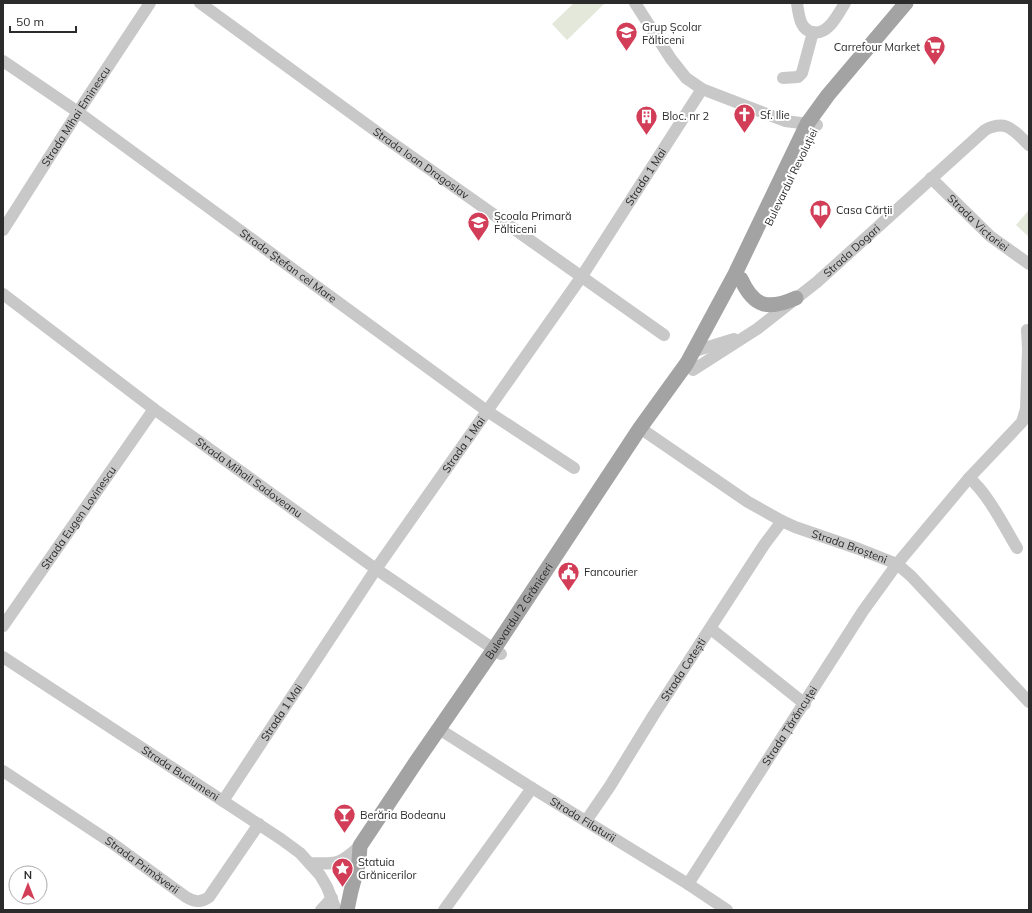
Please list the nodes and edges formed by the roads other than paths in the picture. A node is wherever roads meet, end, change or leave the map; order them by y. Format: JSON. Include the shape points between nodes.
{"nodes":[{"id":1,"x":150,"y":3,"type":"edge"},
{"id":2,"x":200,"y":3,"type":"edge"},
{"id":3,"x":635,"y":3,"type":"edge"},
{"id":4,"x":797,"y":3,"type":"edge"},
{"id":5,"x":845,"y":3,"type":"edge"},
{"id":6,"x":906,"y":3,"type":"edge"},
{"id":7,"x":917,"y":3,"type":"edge"},
{"id":8,"x":813,"y":32,"type":"junction"},
{"id":9,"x":3,"y":61,"type":"edge"},
{"id":10,"x":783,"y":78,"type":"dead end"},
{"id":11,"x":702,"y":89,"type":"junction"},
{"id":12,"x":78,"y":112,"type":"junction"},
{"id":13,"x":812,"y":124,"type":"junction"},
{"id":14,"x":1029,"y":144,"type":"edge"},
{"id":15,"x":931,"y":178,"type":"junction"},
{"id":16,"x":3,"y":230,"type":"edge"},
{"id":17,"x":1029,"y":264,"type":"edge"},
{"id":18,"x":582,"y":276,"type":"junction"},
{"id":19,"x":741,"y":280,"type":"junction"},
{"id":20,"x":3,"y":294,"type":"edge"},
{"id":21,"x":796,"y":298,"type":"junction"},
{"id":22,"x":1027,"y":330,"type":"dead end"},
{"id":23,"x":664,"y":335,"type":"dead end"},
{"id":24,"x":745,"y":336,"type":"junction"},
{"id":25,"x":1029,"y":348,"type":"edge"},
{"id":26,"x":696,"y":358,"type":"junction"},
{"id":27,"x":154,"y":409,"type":"junction"},
{"id":28,"x":487,"y":411,"type":"junction"},
{"id":29,"x":644,"y":431,"type":"junction"},
{"id":30,"x":574,"y":468,"type":"dead end"},
{"id":31,"x":968,"y":478,"type":"junction"},
{"id":32,"x":782,"y":521,"type":"junction"},
{"id":33,"x":1018,"y":548,"type":"dead end"},
{"id":34,"x":895,"y":566,"type":"junction"},
{"id":35,"x":376,"y":569,"type":"junction"},
{"id":36,"x":3,"y":626,"type":"edge"},
{"id":37,"x":711,"y":629,"type":"junction"},
{"id":38,"x":498,"y":652,"type":"junction"},
{"id":39,"x":3,"y":657,"type":"edge"},
{"id":40,"x":1029,"y":702,"type":"edge"},
{"id":41,"x":805,"y":704,"type":"junction"},
{"id":42,"x":443,"y":731,"type":"junction"},
{"id":43,"x":3,"y":771,"type":"edge"},
{"id":44,"x":532,"y":788,"type":"junction"},
{"id":45,"x":223,"y":801,"type":"junction"},
{"id":46,"x":586,"y":821,"type":"junction"},
{"id":47,"x":258,"y":824,"type":"junction"},
{"id":48,"x":360,"y":846,"type":"junction"},
{"id":49,"x":359,"y":861,"type":"junction"},
{"id":50,"x":310,"y":863,"type":"junction"},
{"id":51,"x":688,"y":884,"type":"junction"},
{"id":52,"x":332,"y":898,"type":"junction"},
{"id":53,"x":321,"y":910,"type":"edge"},
{"id":54,"x":336,"y":910,"type":"edge"},
{"id":55,"x":347,"y":910,"type":"edge"},
{"id":56,"x":444,"y":910,"type":"edge"},
{"id":57,"x":727,"y":910,"type":"edge"}],
"edges":[{"from":1,"to":12,"type":"street","name":"Strada Mihai Eminescu"},
{"from":2,"to":18,"type":"street","name":"Strada Ioan Dragoslav","via":[[384,137]]},
{"from":3,"to":11,"type":"street","via":[[686,78]]},
{"from":4,"to":8,"type":"street","via":[[802,24]]},
{"from":5,"to":8,"type":"street","via":[[825,30]]},
{"from":6,"to":13,"type":"main road","name":"Bulevardul Revoluției","via":[[828,95]]},
{"from":7,"to":13,"type":"main road","name":"Bulevardul Revoluției"},
{"from":8,"to":10,"type":"street","via":[[802,74],[798,77]]},
{"from":9,"to":12,"type":"street","name":"Strada Ștefan cel Mare"},
{"from":11,"to":13,"type":"street","via":[[785,121]]},
{"from":11,"to":18,"type":"street","name":"Strada 1 Mai"},
{"from":12,"to":16,"type":"street","name":"Strada Mihai Eminescu"},
{"from":12,"to":28,"type":"street","name":"Strada Ștefan cel Mare"},
{"from":13,"to":19,"type":"main road","name":"Bulevardul Revoluției"},
{"from":13,"to":26,"type":"main road","name":"Bulevardul Revoluției","via":[[735,274]]},
{"from":14,"to":15,"type":"street","name":"Strada Dogari","via":[[1007,126],[994,125]]},
{"from":15,"to":17,"type":"street","name":"Strada Victoriei","via":[[990,236]]},
{"from":15,"to":21,"type":"street","name":"Strada Dogari"},
{"from":18,"to":23,"type":"street","name":"Strada Ioan Dragoslav"},
{"from":18,"to":28,"type":"street","name":"Strada 1 Mai"},
{"from":19,"to":21,"type":"main road","via":[[752,298],[766,305],[785,303]]},
{"from":19,"to":26,"type":"main road","name":"Bulevardul Revoluției"},
{"from":20,"to":27,"type":"street","name":"Strada Mihail Sadoveanu"},
{"from":21,"to":24,"type":"street","name":"Strada Dogari"},
{"from":22,"to":25,"type":"street","name":"Strada Țărăncuței"},
{"from":24,"to":26,"type":"street","name":"Strada Dogari"},
{"from":24,"to":26,"type":"street","name":"Strada Dogari"},
{"from":25,"to":31,"type":"street","name":"Strada Țărăncuței","via":[[1026,409],[1022,422]]},
{"from":26,"to":29,"type":"main road","name":"Bulevardul 2 Grăniceri"},
{"from":27,"to":35,"type":"street","name":"Strada Mihail Sadoveanu"},
{"from":27,"to":36,"type":"street","name":"Strada Eugen Lovinescu"},
{"from":28,"to":30,"type":"street","name":"Strada Ștefan cel Mare"},
{"from":28,"to":35,"type":"street","name":"Strada 1 Mai"},
{"from":29,"to":32,"type":"street","name":"Strada Broșteni","via":[[748,502]]},
{"from":29,"to":38,"type":"main road","name":"Bulevardul 2 Grăniceri"},
{"from":31,"to":33,"type":"street","via":[[983,493]]},
{"from":31,"to":34,"type":"street","name":"Strada Țărăncuței"},
{"from":32,"to":34,"type":"street","name":"Strada Broșteni","via":[[859,548]]},
{"from":32,"to":37,"type":"street","name":"Strada Cotești"},
{"from":34,"to":40,"type":"street","name":"Strada Broșteni","via":[[922,587]]},
{"from":34,"to":41,"type":"street","name":"Strada Țărăncuței"},
{"from":35,"to":38,"type":"street","name":"Strada Mihail Sadoveanu"},
{"from":35,"to":45,"type":"street","name":"Strada 1 Mai"},
{"from":37,"to":41,"type":"street"},
{"from":37,"to":46,"type":"street","name":"Strada Cotești"},
{"from":38,"to":42,"type":"main road","name":"Bulevardul 2 Grăniceri"},
{"from":39,"to":45,"type":"street","name":"Strada Buciumeni"},
{"from":41,"to":51,"type":"street","name":"Strada Țărăncuței"},
{"from":42,"to":44,"type":"street","name":"Strada Filaturii"},
{"from":42,"to":48,"type":"main road","name":"Bulevardul 2 Grăniceri"},
{"from":42,"to":49,"type":"main road","name":"Bulevardul 2 Grăniceri","via":[[368,851]]},
{"from":43,"to":47,"type":"street","name":"Strada Primăverii","via":[[112,843],[191,900],[204,901],[209,897]]},
{"from":44,"to":46,"type":"street","name":"Strada Filaturii"},
{"from":44,"to":56,"type":"street"},
{"from":45,"to":47,"type":"street","name":"Strada Buciumeni"},
{"from":46,"to":51,"type":"street","name":"Strada Filaturii"},
{"from":47,"to":50,"type":"street","name":"Strada Buciumeni","via":[[294,848]]},
{"from":48,"to":49,"type":"main road","name":"Bulevardul 2 Grăniceri"},
{"from":48,"to":50,"type":"street","via":[[339,862]]},
{"from":49,"to":55,"type":"main road","name":"Bulevardul 2 Grăniceri"},
{"from":50,"to":52,"type":"street","name":"Strada Buciumeni","via":[[320,875]]},
{"from":51,"to":57,"type":"street","name":"Strada Filaturii"},
{"from":52,"to":53,"type":"street"},
{"from":52,"to":54,"type":"street","name":"Strada Buciumeni"}]}
